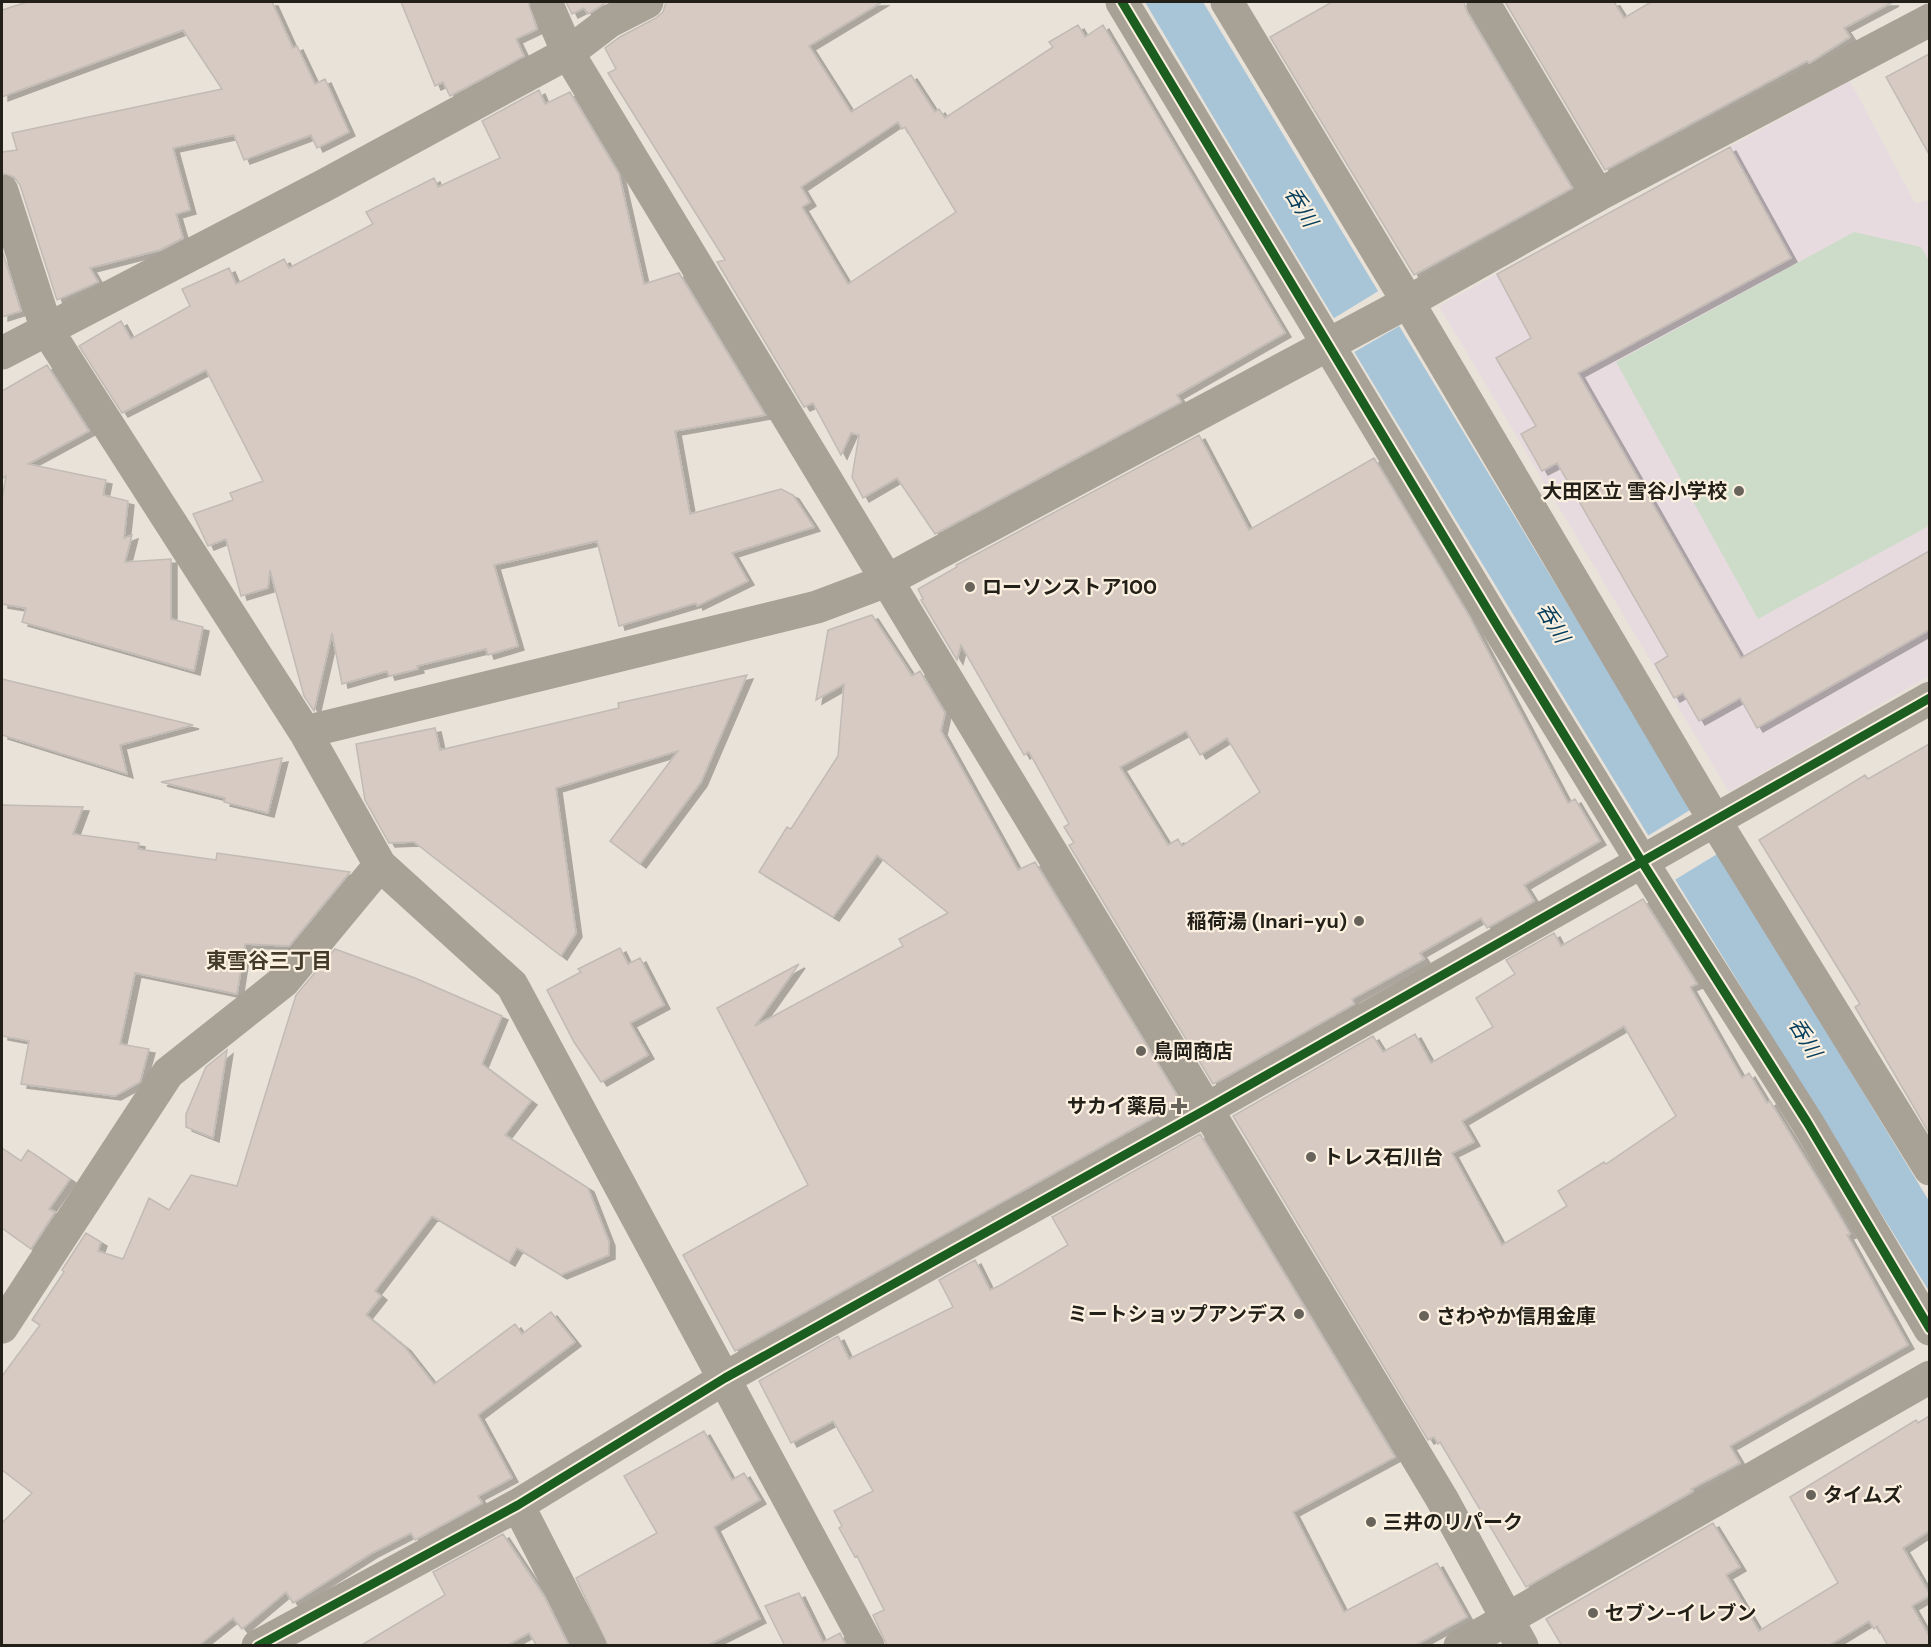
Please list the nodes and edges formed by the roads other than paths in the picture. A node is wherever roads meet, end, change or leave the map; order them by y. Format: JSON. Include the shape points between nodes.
{"nodes":[{"id":1,"x":546,"y":2,"type":"edge"},
{"id":2,"x":647,"y":2,"type":"edge"},
{"id":3,"x":1122,"y":2,"type":"edge"},
{"id":4,"x":1227,"y":2,"type":"edge"},
{"id":5,"x":1483,"y":2,"type":"edge"},
{"id":6,"x":1929,"y":20,"type":"edge"},
{"id":7,"x":568,"y":53,"type":"junction"},
{"id":8,"x":2,"y":191,"type":"edge"},
{"id":9,"x":1598,"y":195,"type":"junction"},
{"id":10,"x":1404,"y":304,"type":"junction"},
{"id":11,"x":47,"y":330,"type":"junction"},
{"id":12,"x":1332,"y":342,"type":"junction"},
{"id":13,"x":2,"y":352,"type":"edge"},
{"id":14,"x":886,"y":581,"type":"junction"},
{"id":15,"x":1929,"y":698,"type":"edge"},
{"id":16,"x":305,"y":732,"type":"junction"},
{"id":17,"x":1710,"y":823,"type":"junction"},
{"id":18,"x":1650,"y":857,"type":"junction"},
{"id":19,"x":380,"y":865,"type":"junction"},
{"id":20,"x":1207,"y":1109,"type":"junction"},
{"id":21,"x":1929,"y":1169,"type":"edge"},
{"id":22,"x":2,"y":1327,"type":"edge"},
{"id":23,"x":1929,"y":1329,"type":"edge"},
{"id":24,"x":1929,"y":1377,"type":"edge"},
{"id":25,"x":725,"y":1378,"type":"junction"},
{"id":26,"x":518,"y":1505,"type":"junction"},
{"id":27,"x":1505,"y":1618,"type":"junction"},
{"id":28,"x":258,"y":1646,"type":"edge"},
{"id":29,"x":590,"y":1646,"type":"edge"},
{"id":30,"x":868,"y":1646,"type":"edge"},
{"id":31,"x":1460,"y":1646,"type":"edge"},
{"id":32,"x":1522,"y":1646,"type":"edge"}],
"edges":[{"from":1,"to":7,"type":"street"},
{"from":2,"to":7,"type":"street","via":[[610,21]]},
{"from":3,"to":12,"type":"street"},
{"from":4,"to":10,"type":"street"},
{"from":5,"to":9,"type":"street"},
{"from":6,"to":9,"type":"street"},
{"from":7,"to":11,"type":"street"},
{"from":7,"to":14,"type":"street"},
{"from":8,"to":11,"type":"street"},
{"from":9,"to":10,"type":"street"},
{"from":10,"to":12,"type":"street"},
{"from":10,"to":17,"type":"street"},
{"from":11,"to":13,"type":"street"},
{"from":11,"to":16,"type":"street"},
{"from":12,"to":14,"type":"street"},
{"from":12,"to":18,"type":"street"},
{"from":14,"to":16,"type":"street","via":[[817,607]]},
{"from":14,"to":20,"type":"street"},
{"from":15,"to":17,"type":"street"},
{"from":16,"to":19,"type":"street"},
{"from":17,"to":18,"type":"street"},
{"from":17,"to":21,"type":"street"},
{"from":18,"to":20,"type":"street"},
{"from":18,"to":23,"type":"street"},
{"from":19,"to":22,"type":"street","via":[[284,981],[168,1073]]},
{"from":19,"to":25,"type":"street","via":[[512,985]]},
{"from":20,"to":25,"type":"street"},
{"from":20,"to":27,"type":"street","via":[[1442,1499]]},
{"from":24,"to":27,"type":"street"},
{"from":25,"to":26,"type":"street"},
{"from":25,"to":30,"type":"street"},
{"from":26,"to":28,"type":"street"},
{"from":26,"to":29,"type":"street"},
{"from":27,"to":31,"type":"street"},
{"from":27,"to":32,"type":"street"}]}
